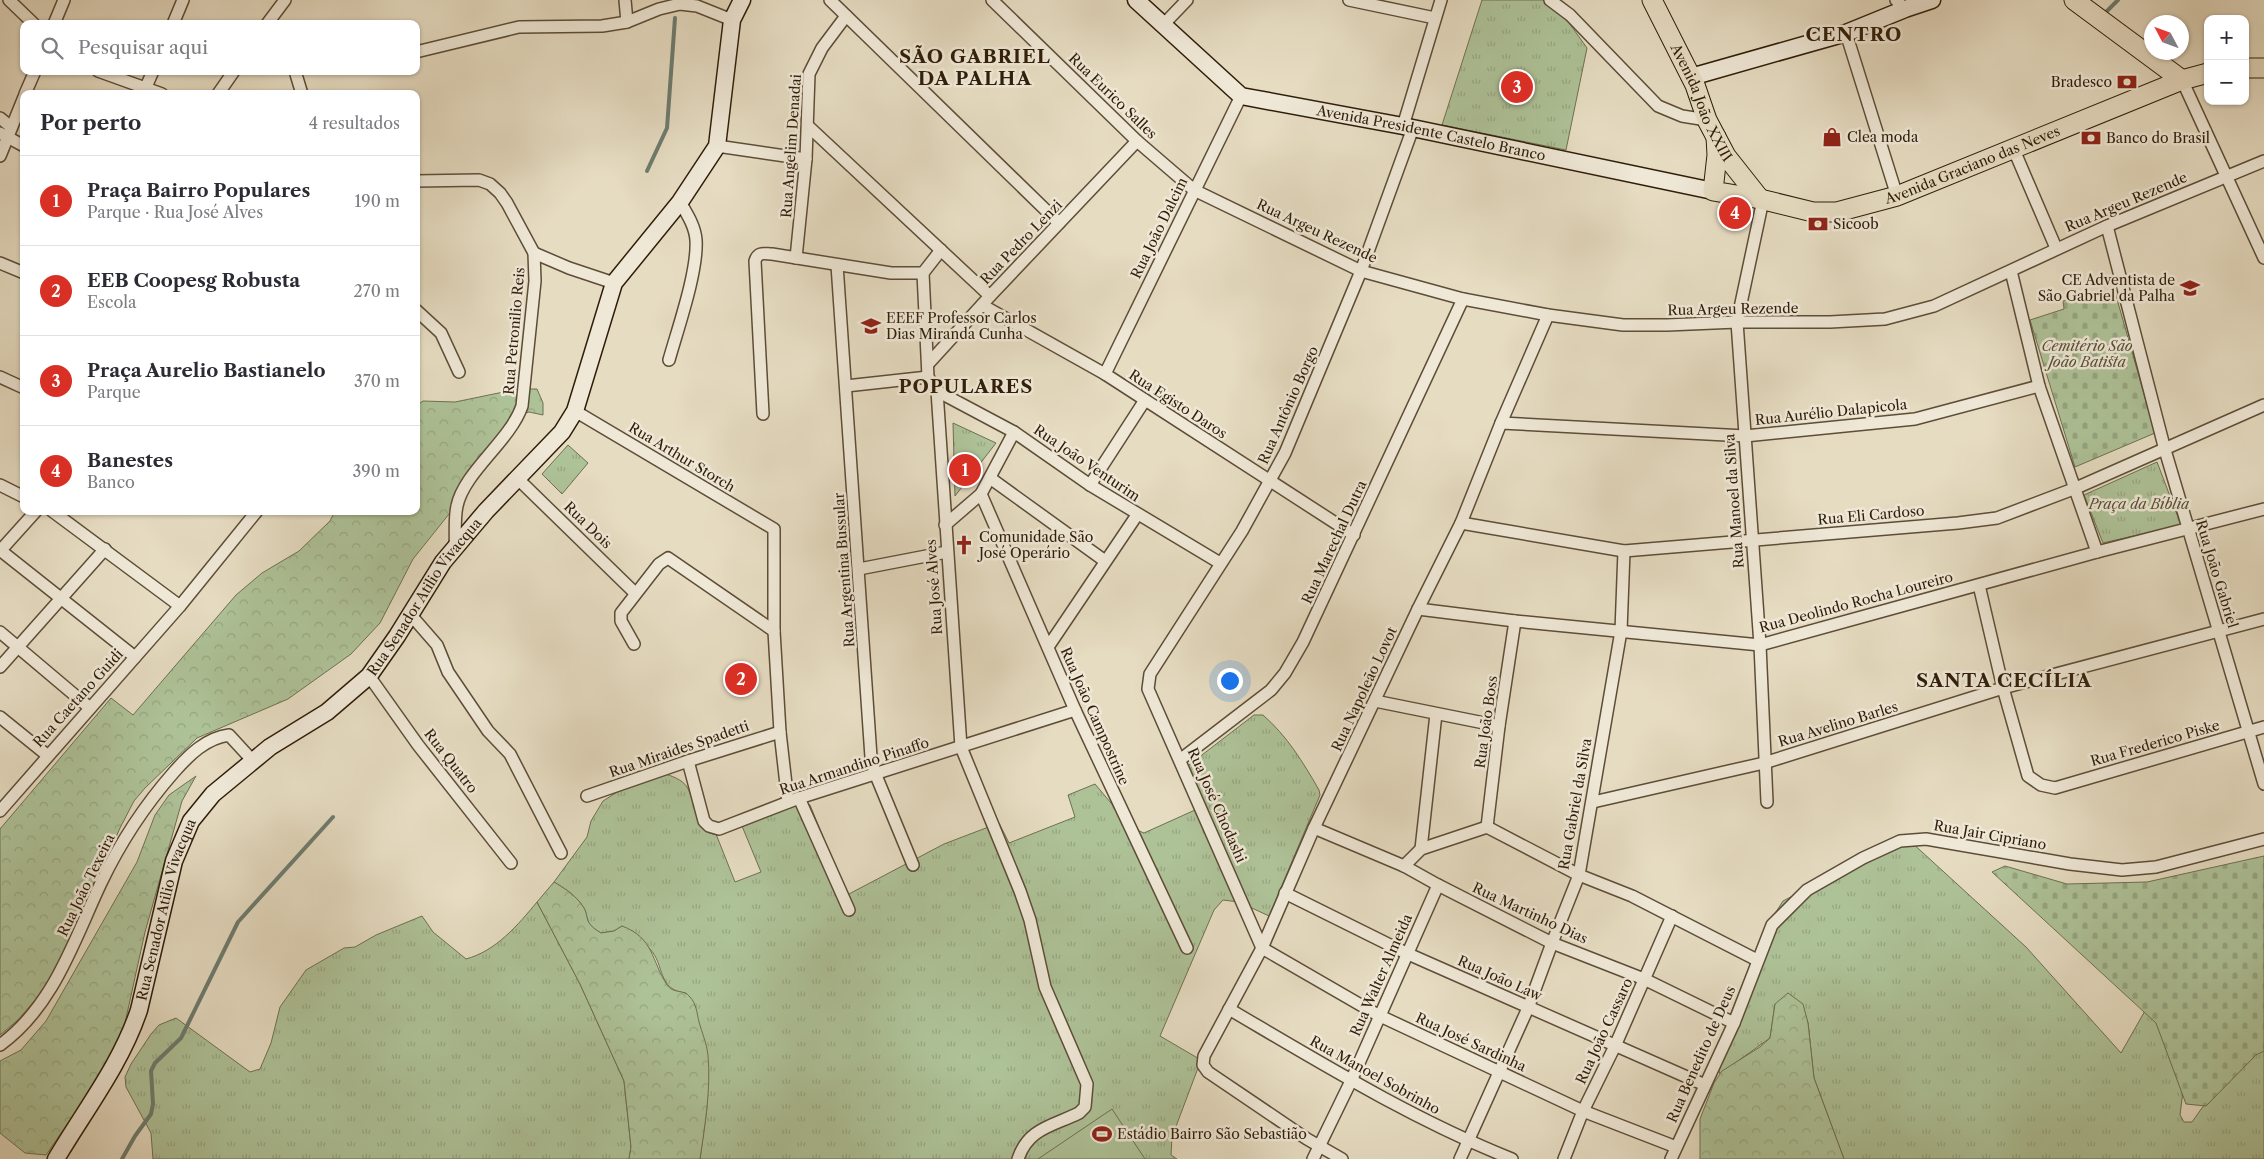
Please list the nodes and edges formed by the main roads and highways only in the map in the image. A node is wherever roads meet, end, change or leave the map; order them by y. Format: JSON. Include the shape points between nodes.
{"nodes":[{"id":1,"x":1652,"y":0,"type":"edge"},
{"id":2,"x":2080,"y":2,"type":"edge"},
{"id":3,"x":2249,"y":68,"type":"edge"},
{"id":4,"x":2264,"y":68,"type":"edge"},
{"id":5,"x":2204,"y":74,"type":"edge"},
{"id":6,"x":2182,"y":80,"type":"junction"},
{"id":7,"x":1716,"y":137,"type":"junction"},
{"id":8,"x":1761,"y":200,"type":"junction"}],
"edges":[{"from":1,"to":7,"type":"main road","name":"Avenida João XXIII"},
{"from":2,"to":6,"type":"main road"},
{"from":3,"to":4,"type":"main road"},
{"from":5,"to":6,"type":"main road","name":"Avenida Graciano das Neves"},
{"from":6,"to":8,"type":"main road","name":"Avenida Graciano das Neves","via":[[1897,196],[1837,212],[1813,212]]},
{"from":7,"to":8,"type":"main road","name":"Avenida João XXIII","via":[[1734,169]]},
{"from":7,"to":8,"type":"main road","name":"Avenida Presidente Castelo Branco","via":[[1713,191]]}]}
